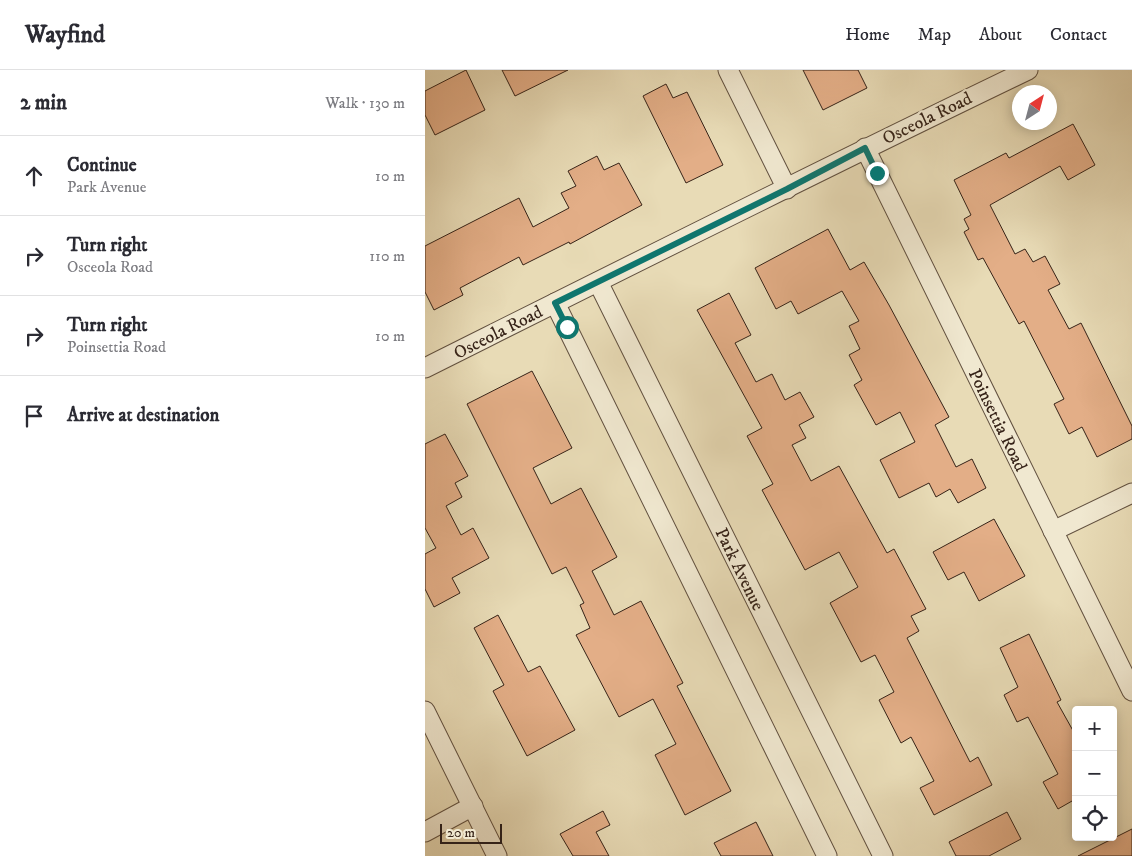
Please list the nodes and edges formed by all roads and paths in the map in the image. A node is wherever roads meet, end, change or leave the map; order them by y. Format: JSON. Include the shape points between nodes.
{"nodes":[{"id":1,"x":728,"y":70,"type":"edge"},
{"id":2,"x":1027,"y":70,"type":"edge"},
{"id":3,"x":865,"y":148,"type":"junction"},
{"id":4,"x":787,"y":189,"type":"junction"},
{"id":5,"x":598,"y":282,"type":"junction"},
{"id":6,"x":555,"y":303,"type":"junction"},
{"id":7,"x":425,"y":368,"type":"edge"},
{"id":8,"x":1132,"y":493,"type":"edge"},
{"id":9,"x":1053,"y":531,"type":"junction"},
{"id":10,"x":1132,"y":691,"type":"edge"},
{"id":11,"x":425,"y":711,"type":"edge"},
{"id":12,"x":473,"y":806,"type":"junction"},
{"id":13,"x":425,"y":832,"type":"edge"},
{"id":14,"x":497,"y":856,"type":"edge"},
{"id":15,"x":827,"y":856,"type":"edge"},
{"id":16,"x":883,"y":856,"type":"edge"}],
"edges":[{"from":1,"to":4,"type":"street"},
{"from":2,"to":3,"type":"street","name":"Osceola Road"},
{"from":3,"to":4,"type":"street","name":"Osceola Road"},
{"from":3,"to":9,"type":"street","name":"Poinsettia Road"},
{"from":4,"to":5,"type":"street","name":"Osceola Road"},
{"from":5,"to":6,"type":"street","name":"Osceola Road"},
{"from":5,"to":16,"type":"street","name":"Park Avenue"},
{"from":6,"to":7,"type":"street","name":"Osceola Road"},
{"from":6,"to":15,"type":"street"},
{"from":8,"to":9,"type":"street"},
{"from":9,"to":10,"type":"street","name":"Poinsettia Road"},
{"from":11,"to":12,"type":"street"},
{"from":12,"to":13,"type":"street"},
{"from":12,"to":14,"type":"street"}]}
